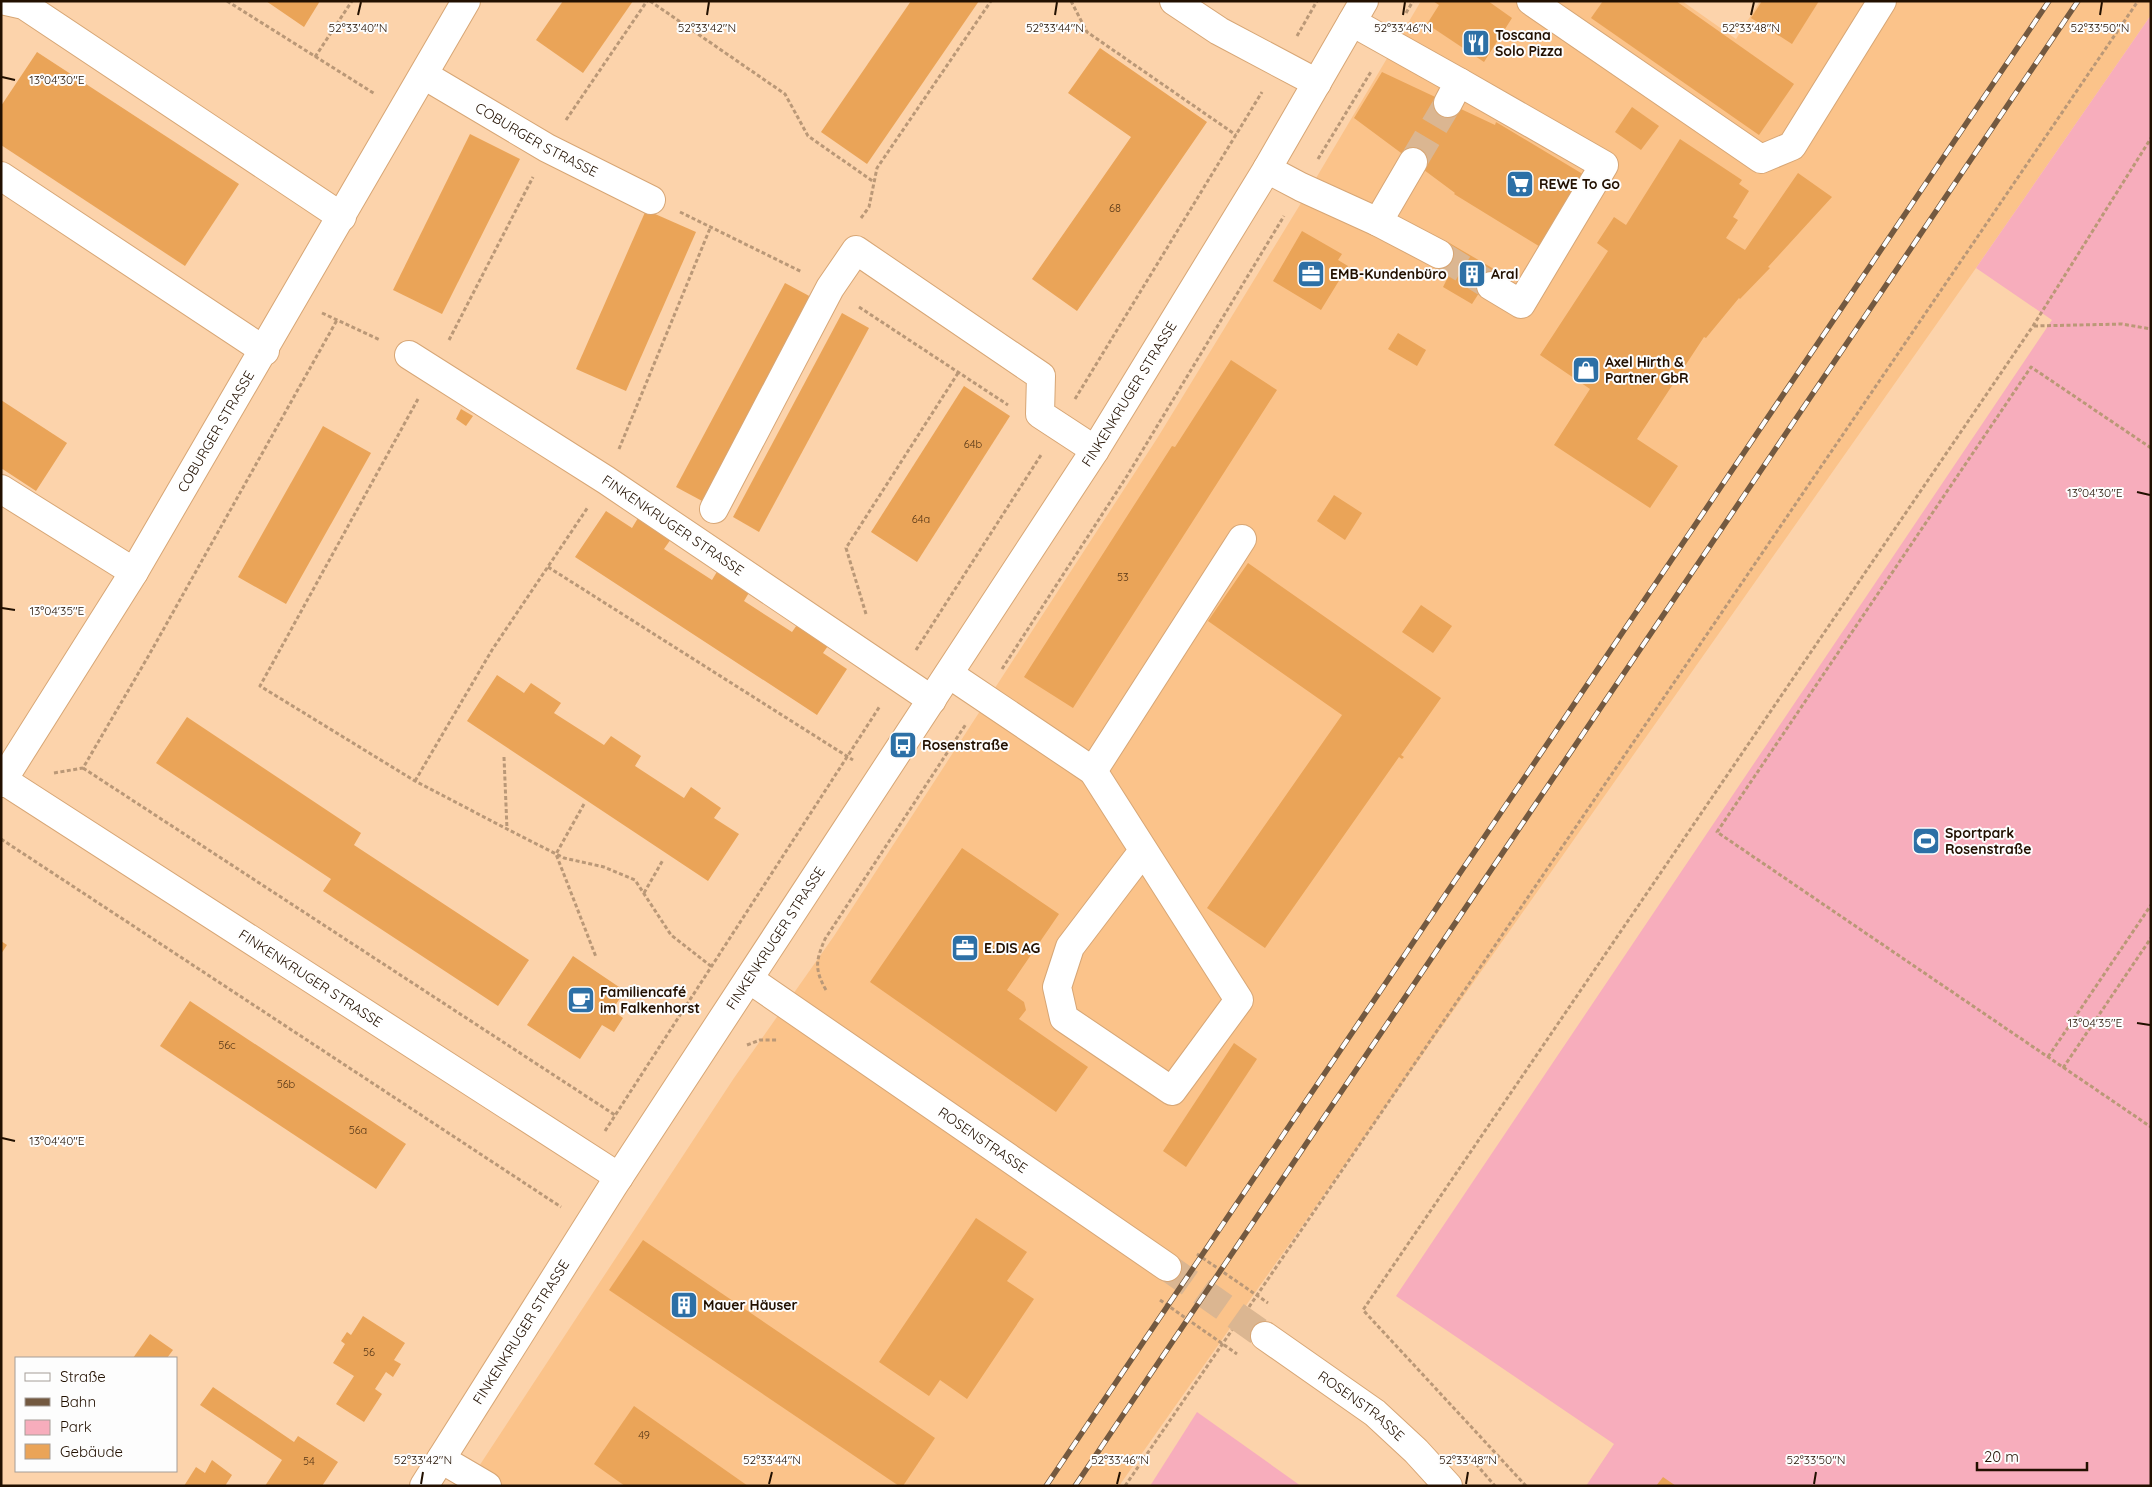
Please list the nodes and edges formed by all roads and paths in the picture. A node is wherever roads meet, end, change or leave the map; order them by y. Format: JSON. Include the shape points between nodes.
{"nodes":[{"id":1,"x":6,"y":1,"type":"edge"},
{"id":2,"x":227,"y":1,"type":"edge"},
{"id":3,"x":352,"y":1,"type":"edge"},
{"id":4,"x":466,"y":1,"type":"edge"},
{"id":5,"x":650,"y":1,"type":"edge"},
{"id":6,"x":991,"y":1,"type":"edge"},
{"id":7,"x":1071,"y":1,"type":"edge"},
{"id":8,"x":1174,"y":1,"type":"edge"},
{"id":9,"x":1317,"y":1,"type":"edge"},
{"id":10,"x":1413,"y":1,"type":"edge"},
{"id":11,"x":1531,"y":1,"type":"edge"},
{"id":12,"x":1882,"y":1,"type":"edge"},
{"id":13,"x":2138,"y":1,"type":"edge"},
{"id":14,"x":1358,"y":12,"type":"edge"},
{"id":15,"x":1389,"y":43,"type":"junction"},
{"id":16,"x":316,"y":57,"type":"junction"},
{"id":17,"x":1280,"y":63,"type":"junction"},
{"id":18,"x":424,"y":75,"type":"junction"},
{"id":19,"x":1317,"y":82,"type":"junction"},
{"id":20,"x":403,"y":112,"type":"junction"},
{"id":21,"x":1236,"y":135,"type":"junction"},
{"id":22,"x":2151,"y":138,"type":"edge"},
{"id":23,"x":1414,"y":162,"type":"tunnel mouth"},
{"id":24,"x":1267,"y":169,"type":"junction"},
{"id":25,"x":1,"y":176,"type":"edge"},
{"id":26,"x":874,"y":182,"type":"junction"},
{"id":27,"x":1301,"y":188,"type":"junction"},
{"id":28,"x":651,"y":200,"type":"joint"},
{"id":29,"x":342,"y":217,"type":"junction"},
{"id":30,"x":1378,"y":222,"type":"junction"},
{"id":31,"x":858,"y":224,"type":"dead end"},
{"id":32,"x":711,"y":226,"type":"junction"},
{"id":33,"x":1439,"y":254,"type":"tunnel mouth"},
{"id":34,"x":1491,"y":286,"type":"tunnel mouth"},
{"id":35,"x":830,"y":288,"type":"junction"},
{"id":36,"x":295,"y":299,"type":"junction"},
{"id":37,"x":337,"y":320,"type":"junction"},
{"id":38,"x":2033,"y":326,"type":"junction"},
{"id":39,"x":2151,"y":329,"type":"edge"},
{"id":40,"x":265,"y":351,"type":"junction"},
{"id":41,"x":409,"y":355,"type":"joint"},
{"id":42,"x":958,"y":373,"type":"junction"},
{"id":43,"x":1014,"y":409,"type":"dead end"},
{"id":44,"x":1059,"y":426,"type":"junction"},
{"id":45,"x":2151,"y":448,"type":"edge"},
{"id":46,"x":1095,"y":450,"type":"junction"},
{"id":47,"x":606,"y":480,"type":"junction"},
{"id":48,"x":1,"y":489,"type":"edge"},
{"id":49,"x":714,"y":509,"type":"dead end"},
{"id":50,"x":1242,"y":539,"type":"dead end"},
{"id":51,"x":548,"y":567,"type":"junction"},
{"id":52,"x":134,"y":572,"type":"junction"},
{"id":53,"x":890,"y":670,"type":"junction"},
{"id":54,"x":949,"y":674,"type":"junction"},
{"id":55,"x":260,"y":686,"type":"dead end"},
{"id":56,"x":984,"y":697,"type":"junction"},
{"id":57,"x":932,"y":700,"type":"junction"},
{"id":58,"x":504,"y":757,"type":"dead end"},
{"id":59,"x":846,"y":757,"type":"junction"},
{"id":60,"x":854,"y":761,"type":"dead end"},
{"id":61,"x":83,"y":768,"type":"junction"},
{"id":62,"x":1093,"y":771,"type":"junction"},
{"id":63,"x":415,"y":781,"type":"junction"},
{"id":64,"x":2,"y":782,"type":"edge"},
{"id":65,"x":584,"y":804,"type":"dead end"},
{"id":66,"x":507,"y":829,"type":"junction"},
{"id":67,"x":1,"y":839,"type":"edge"},
{"id":68,"x":1143,"y":851,"type":"junction"},
{"id":69,"x":556,"y":854,"type":"junction"},
{"id":70,"x":663,"y":860,"type":"dead end"},
{"id":71,"x":644,"y":893,"type":"junction"},
{"id":72,"x":2151,"y":904,"type":"edge"},
{"id":73,"x":2151,"y":938,"type":"edge"},
{"id":74,"x":825,"y":939,"type":"dead end"},
{"id":75,"x":596,"y":957,"type":"dead end"},
{"id":76,"x":712,"y":967,"type":"junction"},
{"id":77,"x":749,"y":980,"type":"junction"},
{"id":78,"x":2048,"y":1057,"type":"junction"},
{"id":79,"x":2063,"y":1068,"type":"junction"},
{"id":80,"x":615,"y":1116,"type":"junction"},
{"id":81,"x":2151,"y":1127,"type":"edge"},
{"id":82,"x":588,"y":1156,"type":"junction"},
{"id":83,"x":620,"y":1177,"type":"junction"},
{"id":84,"x":589,"y":1225,"type":"junction"},
{"id":85,"x":1167,"y":1267,"type":"tunnel mouth"},
{"id":86,"x":1260,"y":1292,"type":"dead end"},
{"id":87,"x":1266,"y":1336,"type":"tunnel mouth"},
{"id":88,"x":1215,"y":1354,"type":"dead end"},
{"id":89,"x":441,"y":1459,"type":"junction"},
{"id":90,"x":424,"y":1486,"type":"edge"},
{"id":91,"x":487,"y":1486,"type":"edge"},
{"id":92,"x":1125,"y":1486,"type":"edge"},
{"id":93,"x":1448,"y":1486,"type":"edge"},
{"id":94,"x":1526,"y":1486,"type":"edge"}],
"edges":[{"from":1,"to":29,"type":"street","via":[[24,5]]},
{"from":2,"to":16,"type":"path"},
{"from":3,"to":16,"type":"path"},
{"from":4,"to":18,"type":"street","name":"COBURGER STRASSE"},
{"from":5,"to":26,"type":"path","via":[[785,94],[808,136]]},
{"from":6,"to":26,"type":"path","via":[[877,168]]},
{"from":7,"to":21,"type":"path","via":[[1087,32]]},
{"from":8,"to":17,"type":"street","via":[[1219,31]]},
{"from":9,"to":17,"type":"path"},
{"from":10,"to":15,"type":"path"},
{"from":11,"to":12,"type":"street","via":[[1762,159],[1792,146]]},
{"from":13,"to":86,"type":"path"},
{"from":14,"to":15,"type":"street"},
{"from":14,"to":19,"type":"street","name":"FINKENKRUGER STRASSE"},
{"from":15,"to":27,"type":"path"},
{"from":15,"to":34,"type":"street","via":[[1453,92],[1604,165],[1521,304]]},
{"from":16,"to":20,"type":"path"},
{"from":17,"to":19,"type":"street"},
{"from":17,"to":21,"type":"path"},
{"from":18,"to":20,"type":"street","name":"COBURGER STRASSE"},
{"from":18,"to":28,"type":"street","name":"COBURGER STRASSE","via":[[547,148]]},
{"from":19,"to":24,"type":"street","name":"FINKENKRUGER STRASSE"},
{"from":20,"to":29,"type":"street","name":"COBURGER STRASSE"},
{"from":21,"to":44,"type":"path"},
{"from":22,"to":38,"type":"path"},
{"from":23,"to":30,"type":"street"},
{"from":24,"to":27,"type":"street"},
{"from":24,"to":46,"type":"street","name":"FINKENKRUGER STRASSE"},
{"from":25,"to":40,"type":"street"},
{"from":26,"to":31,"type":"path","via":[[869,207]]},
{"from":27,"to":30,"type":"street"},
{"from":27,"to":56,"type":"path","via":[[1127,476]]},
{"from":28,"to":32,"type":"path"},
{"from":29,"to":36,"type":"street","name":"COBURGER STRASSE"},
{"from":30,"to":33,"type":"street"},
{"from":32,"to":35,"type":"path"},
{"from":32,"to":47,"type":"path"},
{"from":35,"to":42,"type":"path"},
{"from":35,"to":44,"type":"street","via":[[856,250],[1041,376],[1040,414]]},
{"from":35,"to":49,"type":"street"},
{"from":36,"to":37,"type":"path"},
{"from":36,"to":40,"type":"street","name":"COBURGER STRASSE"},
{"from":37,"to":41,"type":"path"},
{"from":37,"to":61,"type":"path"},
{"from":38,"to":39,"type":"path","via":[[2122,324]]},
{"from":38,"to":94,"type":"path","via":[[1363,1310]]},
{"from":40,"to":52,"type":"street","name":"COBURGER STRASSE"},
{"from":41,"to":47,"type":"street","name":"FINKENKRUGER STRASSE"},
{"from":42,"to":43,"type":"path"},
{"from":42,"to":53,"type":"path","via":[[846,548]]},
{"from":44,"to":46,"type":"street"},
{"from":44,"to":53,"type":"path"},
{"from":45,"to":78,"type":"path","via":[[2031,367],[1717,832]]},
{"from":46,"to":54,"type":"street","name":"FINKENKRUGER STRASSE"},
{"from":47,"to":51,"type":"path"},
{"from":47,"to":53,"type":"street","name":"FINKENKRUGER STRASSE"},
{"from":48,"to":52,"type":"street"},
{"from":50,"to":62,"type":"street"},
{"from":51,"to":59,"type":"path"},
{"from":51,"to":63,"type":"path","via":[[492,650]]},
{"from":52,"to":64,"type":"street","name":"COBURGER STRASSE"},
{"from":53,"to":57,"type":"street","name":"FINKENKRUGER STRASSE"},
{"from":53,"to":59,"type":"path"},
{"from":54,"to":56,"type":"street"},
{"from":54,"to":57,"type":"street","name":"FINKENKRUGER STRASSE"},
{"from":55,"to":63,"type":"path"},
{"from":56,"to":62,"type":"street"},
{"from":56,"to":74,"type":"path"},
{"from":57,"to":77,"type":"street","name":"FINKENKRUGER STRASSE"},
{"from":58,"to":66,"type":"path"},
{"from":59,"to":60,"type":"path"},
{"from":59,"to":76,"type":"path"},
{"from":61,"to":64,"type":"path"},
{"from":61,"to":80,"type":"path"},
{"from":62,"to":68,"type":"street"},
{"from":63,"to":66,"type":"path"},
{"from":64,"to":82,"type":"street","name":"FINKENKRUGER STRASSE"},
{"from":65,"to":69,"type":"path"},
{"from":66,"to":69,"type":"path"},
{"from":67,"to":84,"type":"path"},
{"from":68,"to":68,"type":"street","via":[[1239,1000],[1172,1091],[1064,1018],[1057,987],[1070,947]]},
{"from":69,"to":71,"type":"path","via":[[604,867],[635,880]]},
{"from":69,"to":75,"type":"path"},
{"from":70,"to":71,"type":"path"},
{"from":71,"to":76,"type":"path","via":[[671,935]]},
{"from":72,"to":78,"type":"path"},
{"from":73,"to":79,"type":"path"},
{"from":76,"to":80,"type":"path"},
{"from":77,"to":83,"type":"street","name":"FINKENKRUGER STRASSE"},
{"from":77,"to":85,"type":"street","name":"ROSENSTRASSE"},
{"from":78,"to":79,"type":"path"},
{"from":79,"to":81,"type":"path"},
{"from":80,"to":82,"type":"path"},
{"from":82,"to":83,"type":"street","name":"FINKENKRUGER STRASSE"},
{"from":83,"to":84,"type":"street","name":"FINKENKRUGER STRASSE"},
{"from":84,"to":89,"type":"street","name":"FINKENKRUGER STRASSE"},
{"from":87,"to":93,"type":"street","name":"ROSENSTRASSE","via":[[1375,1413]]},
{"from":88,"to":92,"type":"path"},
{"from":89,"to":90,"type":"street","name":"FINKENKRUGER STRASSE"},
{"from":89,"to":91,"type":"street"}]}
